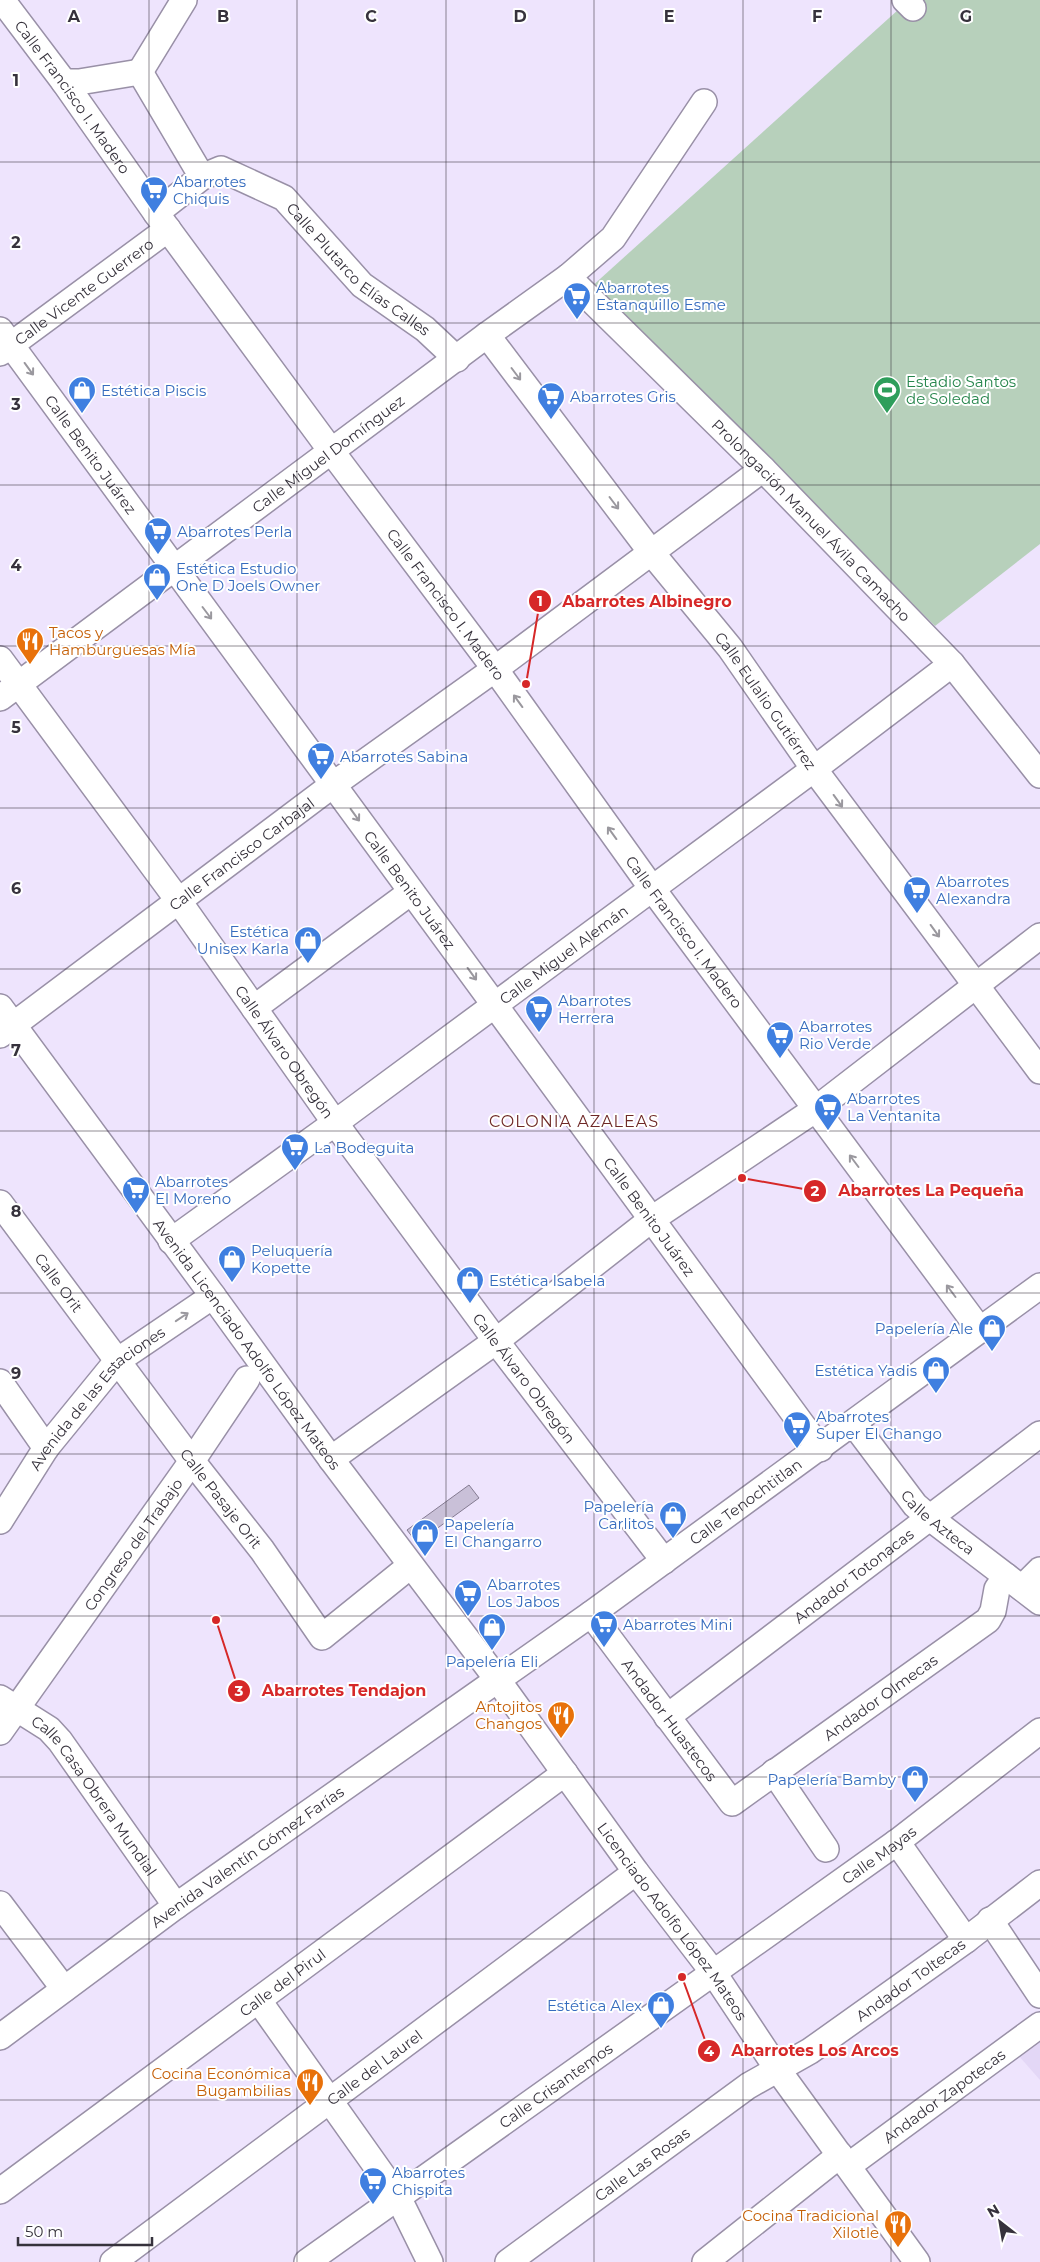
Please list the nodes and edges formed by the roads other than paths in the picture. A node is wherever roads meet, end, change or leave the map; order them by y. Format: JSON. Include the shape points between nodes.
{"nodes":[{"id":1,"x":184,"y":0,"type":"edge"},
{"id":2,"x":9,"y":7,"type":"edge"},
{"id":3,"x":140,"y":72,"type":"junction"},
{"id":4,"x":64,"y":82,"type":"junction"},
{"id":5,"x":704,"y":102,"type":"dead end"},
{"id":6,"x":202,"y":177,"type":"junction"},
{"id":7,"x":162,"y":221,"type":"junction"},
{"id":8,"x":568,"y":276,"type":"junction"},
{"id":9,"x":487,"y":335,"type":"junction"},
{"id":10,"x":4,"y":342,"type":"edge"},
{"id":11,"x":457,"y":359,"type":"junction"},
{"id":12,"x":332,"y":452,"type":"junction"},
{"id":13,"x":763,"y":469,"type":"junction"},
{"id":14,"x":651,"y":552,"type":"junction"},
{"id":15,"x":174,"y":569,"type":"junction"},
{"id":16,"x":0,"y":659,"type":"edge"},
{"id":17,"x":952,"y":664,"type":"junction"},
{"id":18,"x":495,"y":669,"type":"junction"},
{"id":19,"x":9,"y":691,"type":"edge"},
{"id":20,"x":814,"y":769,"type":"junction"},
{"id":21,"x":1040,"y":776,"type":"edge"},
{"id":22,"x":334,"y":784,"type":"junction"},
{"id":23,"x":652,"y":887,"type":"junction"},
{"id":24,"x":411,"y":892,"type":"junction"},
{"id":25,"x":178,"y":900,"type":"junction"},
{"id":26,"x":1040,"y":936,"type":"edge"},
{"id":27,"x":974,"y":985,"type":"junction"},
{"id":28,"x":494,"y":1004,"type":"junction"},
{"id":29,"x":254,"y":1008,"type":"junction"},
{"id":30,"x":4,"y":1023,"type":"edge"},
{"id":31,"x":1040,"y":1071,"type":"edge"},
{"id":32,"x":816,"y":1109,"type":"junction"},
{"id":33,"x":335,"y":1123,"type":"junction"},
{"id":34,"x":0,"y":1203,"type":"edge"},
{"id":35,"x":652,"y":1219,"type":"junction"},
{"id":36,"x":171,"y":1241,"type":"junction"},
{"id":37,"x":1040,"y":1286,"type":"edge"},
{"id":38,"x":214,"y":1296,"type":"junction"},
{"id":39,"x":980,"y":1330,"type":"junction"},
{"id":40,"x":496,"y":1341,"type":"junction"},
{"id":41,"x":117,"y":1362,"type":"junction"},
{"id":42,"x":246,"y":1379,"type":"dead end"},
{"id":43,"x":0,"y":1382,"type":"edge"},
{"id":44,"x":854,"y":1424,"type":"junction"},
{"id":45,"x":1040,"y":1434,"type":"edge"},
{"id":46,"x":46,"y":1448,"type":"junction"},
{"id":47,"x":820,"y":1449,"type":"junction"},
{"id":48,"x":331,"y":1459,"type":"junction"},
{"id":49,"x":192,"y":1461,"type":"junction"},
{"id":50,"x":930,"y":1518,"type":"junction"},
{"id":51,"x":0,"y":1521,"type":"edge"},
{"id":52,"x":664,"y":1561,"type":"junction"},
{"id":53,"x":410,"y":1566,"type":"junction"},
{"id":54,"x":1040,"y":1570,"type":"edge"},
{"id":55,"x":1023,"y":1588,"type":"edge"},
{"id":56,"x":591,"y":1614,"type":"junction"},
{"id":57,"x":497,"y":1679,"type":"junction"},
{"id":58,"x":9,"y":1704,"type":"edge"},
{"id":59,"x":668,"y":1718,"type":"junction"},
{"id":60,"x":1040,"y":1731,"type":"edge"},
{"id":61,"x":0,"y":1732,"type":"edge"},
{"id":62,"x":774,"y":1772,"type":"junction"},
{"id":63,"x":565,"y":1773,"type":"junction"},
{"id":64,"x":732,"y":1803,"type":"joint"},
{"id":65,"x":897,"y":1842,"type":"junction"},
{"id":66,"x":826,"y":1849,"type":"dead end"},
{"id":67,"x":636,"y":1872,"type":"junction"},
{"id":68,"x":1040,"y":1883,"type":"edge"},
{"id":69,"x":0,"y":1904,"type":"edge"},
{"id":70,"x":176,"y":1906,"type":"junction"},
{"id":71,"x":990,"y":1920,"type":"junction"},
{"id":72,"x":966,"y":1940,"type":"junction"},
{"id":73,"x":713,"y":1972,"type":"junction"},
{"id":74,"x":64,"y":1989,"type":"junction"},
{"id":75,"x":1040,"y":1995,"type":"edge"},
{"id":76,"x":259,"y":2001,"type":"junction"},
{"id":77,"x":1040,"y":2025,"type":"edge"},
{"id":78,"x":0,"y":2037,"type":"edge"},
{"id":79,"x":778,"y":2070,"type":"junction"},
{"id":80,"x":330,"y":2101,"type":"junction"},
{"id":81,"x":844,"y":2161,"type":"junction"},
{"id":82,"x":0,"y":2191,"type":"edge"},
{"id":83,"x":398,"y":2197,"type":"junction"},
{"id":84,"x":909,"y":2259,"type":"edge"},
{"id":85,"x":113,"y":2262,"type":"edge"},
{"id":86,"x":307,"y":2262,"type":"edge"},
{"id":87,"x":430,"y":2262,"type":"edge"},
{"id":88,"x":508,"y":2262,"type":"edge"},
{"id":89,"x":705,"y":2262,"type":"edge"}],
"edges":[{"from":1,"to":3,"type":"street"},
{"from":2,"to":4,"type":"street","name":"Calle Francisco I. Madero"},
{"from":3,"to":4,"type":"street"},
{"from":3,"to":6,"type":"street"},
{"from":4,"to":7,"type":"street","name":"Calle Francisco I. Madero"},
{"from":5,"to":8,"type":"street","name":"Calle Miguel Domínguez","via":[[613,238]]},
{"from":6,"to":7,"type":"street","name":"Calle Plutarco Elías Calles"},
{"from":6,"to":11,"type":"street","name":"Calle Plutarco Elías Calles","via":[[221,168],[284,198],[362,285],[425,329]]},
{"from":7,"to":10,"type":"street","name":"Calle Vicente Guerrero"},
{"from":7,"to":12,"type":"street","name":"Calle Francisco I. Madero"},
{"from":8,"to":9,"type":"street","name":"Calle Miguel Domínguez"},
{"from":8,"to":13,"type":"street","name":"Prolongación Manuel Ávila Camacho"},
{"from":9,"to":11,"type":"street","name":"Calle Miguel Domínguez"},
{"from":9,"to":14,"type":"street","name":"Calle Eulalio Gutiérrez","one_way":true},
{"from":10,"to":15,"type":"street","name":"Calle Benito Juárez","one_way":true},
{"from":11,"to":12,"type":"street","name":"Calle Miguel Domínguez"},
{"from":12,"to":15,"type":"street","name":"Calle Miguel Domínguez"},
{"from":12,"to":18,"type":"street","name":"Calle Francisco I. Madero"},
{"from":13,"to":14,"type":"street","name":"Calle Francisco Carbajal"},
{"from":13,"to":17,"type":"street","name":"Prolongación Manuel Ávila Camacho"},
{"from":14,"to":18,"type":"street","name":"Calle Francisco Carbajal"},
{"from":14,"to":20,"type":"street","name":"Calle Eulalio Gutiérrez","via":[[730,648]]},
{"from":15,"to":19,"type":"street","name":"Calle Miguel Domínguez"},
{"from":15,"to":22,"type":"street","name":"Calle Benito Juárez","one_way":true},
{"from":16,"to":19,"type":"street","name":"Calle Álvaro Obregón"},
{"from":17,"to":20,"type":"street","name":"Calle Miguel Alemán"},
{"from":17,"to":21,"type":"street","name":"Prolongación Manuel Ávila Camacho"},
{"from":18,"to":22,"type":"street","name":"Calle Francisco Carbajal"},
{"from":23,"to":18,"type":"street","name":"Calle Francisco I. Madero","one_way":true},
{"from":19,"to":25,"type":"street","name":"Calle Álvaro Obregón"},
{"from":20,"to":23,"type":"street","name":"Calle Miguel Alemán"},
{"from":20,"to":27,"type":"street","name":"Calle Eulalio Gutiérrez","one_way":true},
{"from":22,"to":24,"type":"street","name":"Calle Benito Juárez","one_way":true},
{"from":22,"to":25,"type":"street","name":"Calle Francisco Carbajal"},
{"from":23,"to":28,"type":"street","name":"Calle Miguel Alemán"},
{"from":23,"to":32,"type":"street","name":"Calle Francisco I. Madero"},
{"from":24,"to":28,"type":"street","name":"Calle Benito Juárez","one_way":true},
{"from":24,"to":29,"type":"street"},
{"from":25,"to":29,"type":"street","name":"Calle Álvaro Obregón"},
{"from":25,"to":30,"type":"street","name":"Calle Francisco Carbajal"},
{"from":26,"to":27,"type":"street"},
{"from":27,"to":31,"type":"street","name":"Calle Eulalio Gutiérrez"},
{"from":27,"to":32,"type":"street"},
{"from":28,"to":33,"type":"street","name":"Calle Miguel Alemán"},
{"from":28,"to":35,"type":"street","name":"Calle Benito Juárez"},
{"from":29,"to":33,"type":"street","name":"Calle Álvaro Obregón"},
{"from":30,"to":36,"type":"street","name":"Avenida Licenciado Adolfo López Mateos"},
{"from":32,"to":35,"type":"street"},
{"from":39,"to":32,"type":"street","name":"Calle Francisco I. Madero","one_way":true},
{"from":33,"to":36,"type":"street","name":"Calle Miguel Alemán"},
{"from":33,"to":40,"type":"street","name":"Calle Álvaro Obregón"},
{"from":34,"to":41,"type":"street","name":"Calle Orit"},
{"from":35,"to":40,"type":"street"},
{"from":35,"to":47,"type":"street","name":"Calle Benito Juárez"},
{"from":36,"to":38,"type":"street","name":"Avenida Licenciado Adolfo López Mateos"},
{"from":37,"to":39,"type":"street","name":"Calle Tenochtitlan"},
{"from":41,"to":38,"type":"street","name":"Avenida de las Estaciones","one_way":true},
{"from":38,"to":48,"type":"street","name":"Avenida Licenciado Adolfo López Mateos"},
{"from":39,"to":44,"type":"street","name":"Calle Tenochtitlan"},
{"from":40,"to":48,"type":"street"},
{"from":40,"to":52,"type":"street","name":"Calle Álvaro Obregón"},
{"from":41,"to":46,"type":"street","name":"Avenida de las Estaciones"},
{"from":41,"to":49,"type":"street","name":"Calle Pasaje Orit"},
{"from":42,"to":49,"type":"street","name":"Congreso del Trabajo"},
{"from":43,"to":46,"type":"street"},
{"from":44,"to":47,"type":"street","name":"Calle Tenochtitlan"},
{"from":44,"to":50,"type":"street","name":"Calle Azteca","via":[[915,1505]]},
{"from":45,"to":50,"type":"street","name":"Andador Totonacas"},
{"from":46,"to":51,"type":"street","name":"Avenida de las Estaciones"},
{"from":47,"to":52,"type":"street","name":"Calle Tenochtitlan"},
{"from":48,"to":53,"type":"street","name":"Avenida Licenciado Adolfo López Mateos"},
{"from":49,"to":53,"type":"street","name":"Calle Pasaje Orit","via":[[262,1550],[322,1637]]},
{"from":49,"to":58,"type":"street","name":"Congreso del Trabajo"},
{"from":50,"to":55,"type":"street","name":"Calle Azteca"},
{"from":50,"to":59,"type":"street","name":"Andador Totonacas"},
{"from":52,"to":56,"type":"street","name":"Calle Tenochtitlan"},
{"from":53,"to":57,"type":"street","name":"Avenida Licenciado Adolfo López Mateos"},
{"from":54,"to":55,"type":"street","name":"Andador Olmecas"},
{"from":55,"to":62,"type":"street","name":"Andador Olmecas","via":[[997,1589],[988,1620]]},
{"from":56,"to":57,"type":"street","name":"Calle Tenochtitlan"},
{"from":56,"to":59,"type":"street","name":"Andador Huastecos"},
{"from":57,"to":63,"type":"street","name":"Licenciado Adolfo López Mateos"},
{"from":57,"to":70,"type":"street","name":"Avenida Valentín Gómez Farías"},
{"from":58,"to":61,"type":"street","name":"Congreso del Trabajo"},
{"from":58,"to":70,"type":"street","name":"Calle Casa Obrera Mundial","via":[[49,1729],[60,1741]]},
{"from":59,"to":64,"type":"street","name":"Andador Huastecos"},
{"from":60,"to":65,"type":"street","name":"Calle Mayas"},
{"from":62,"to":64,"type":"street","name":"Andador Olmecas"},
{"from":62,"to":66,"type":"street"},
{"from":63,"to":67,"type":"street","name":"Licenciado Adolfo López Mateos"},
{"from":63,"to":76,"type":"street","name":"Calle del Pirul"},
{"from":65,"to":72,"type":"street"},
{"from":65,"to":73,"type":"street","name":"Calle Mayas"},
{"from":67,"to":73,"type":"street","name":"Licenciado Adolfo López Mateos"},
{"from":67,"to":80,"type":"street","name":"Calle del Laurel"},
{"from":68,"to":71,"type":"street","name":"Andador Toltecas"},
{"from":69,"to":74,"type":"street"},
{"from":70,"to":74,"type":"street","name":"Avenida Valentín Gómez Farías"},
{"from":71,"to":72,"type":"street","name":"Andador Toltecas"},
{"from":71,"to":75,"type":"street"},
{"from":72,"to":79,"type":"street","name":"Andador Toltecas","via":[[810,2051]]},
{"from":73,"to":79,"type":"street","name":"Licenciado Adolfo López Mateos"},
{"from":73,"to":83,"type":"street","name":"Calle Crisantemos"},
{"from":74,"to":78,"type":"street","name":"Avenida Valentín Gómez Farías"},
{"from":76,"to":80,"type":"street"},
{"from":76,"to":82,"type":"street","name":"Calle del Pirul"},
{"from":77,"to":81,"type":"street","name":"Andador Zapotecas"},
{"from":79,"to":81,"type":"street","name":"Licenciado Adolfo López Mateos"},
{"from":79,"to":88,"type":"street","name":"Calle Las Rosas","via":[[748,2086]]},
{"from":80,"to":83,"type":"street"},
{"from":80,"to":85,"type":"street","name":"Calle del Laurel"},
{"from":81,"to":84,"type":"street","name":"Licenciado Adolfo López Mateos"},
{"from":81,"to":89,"type":"street","name":"Andador Zapotecas"},
{"from":83,"to":86,"type":"street","name":"Calle Crisantemos"},
{"from":83,"to":87,"type":"street"}]}
